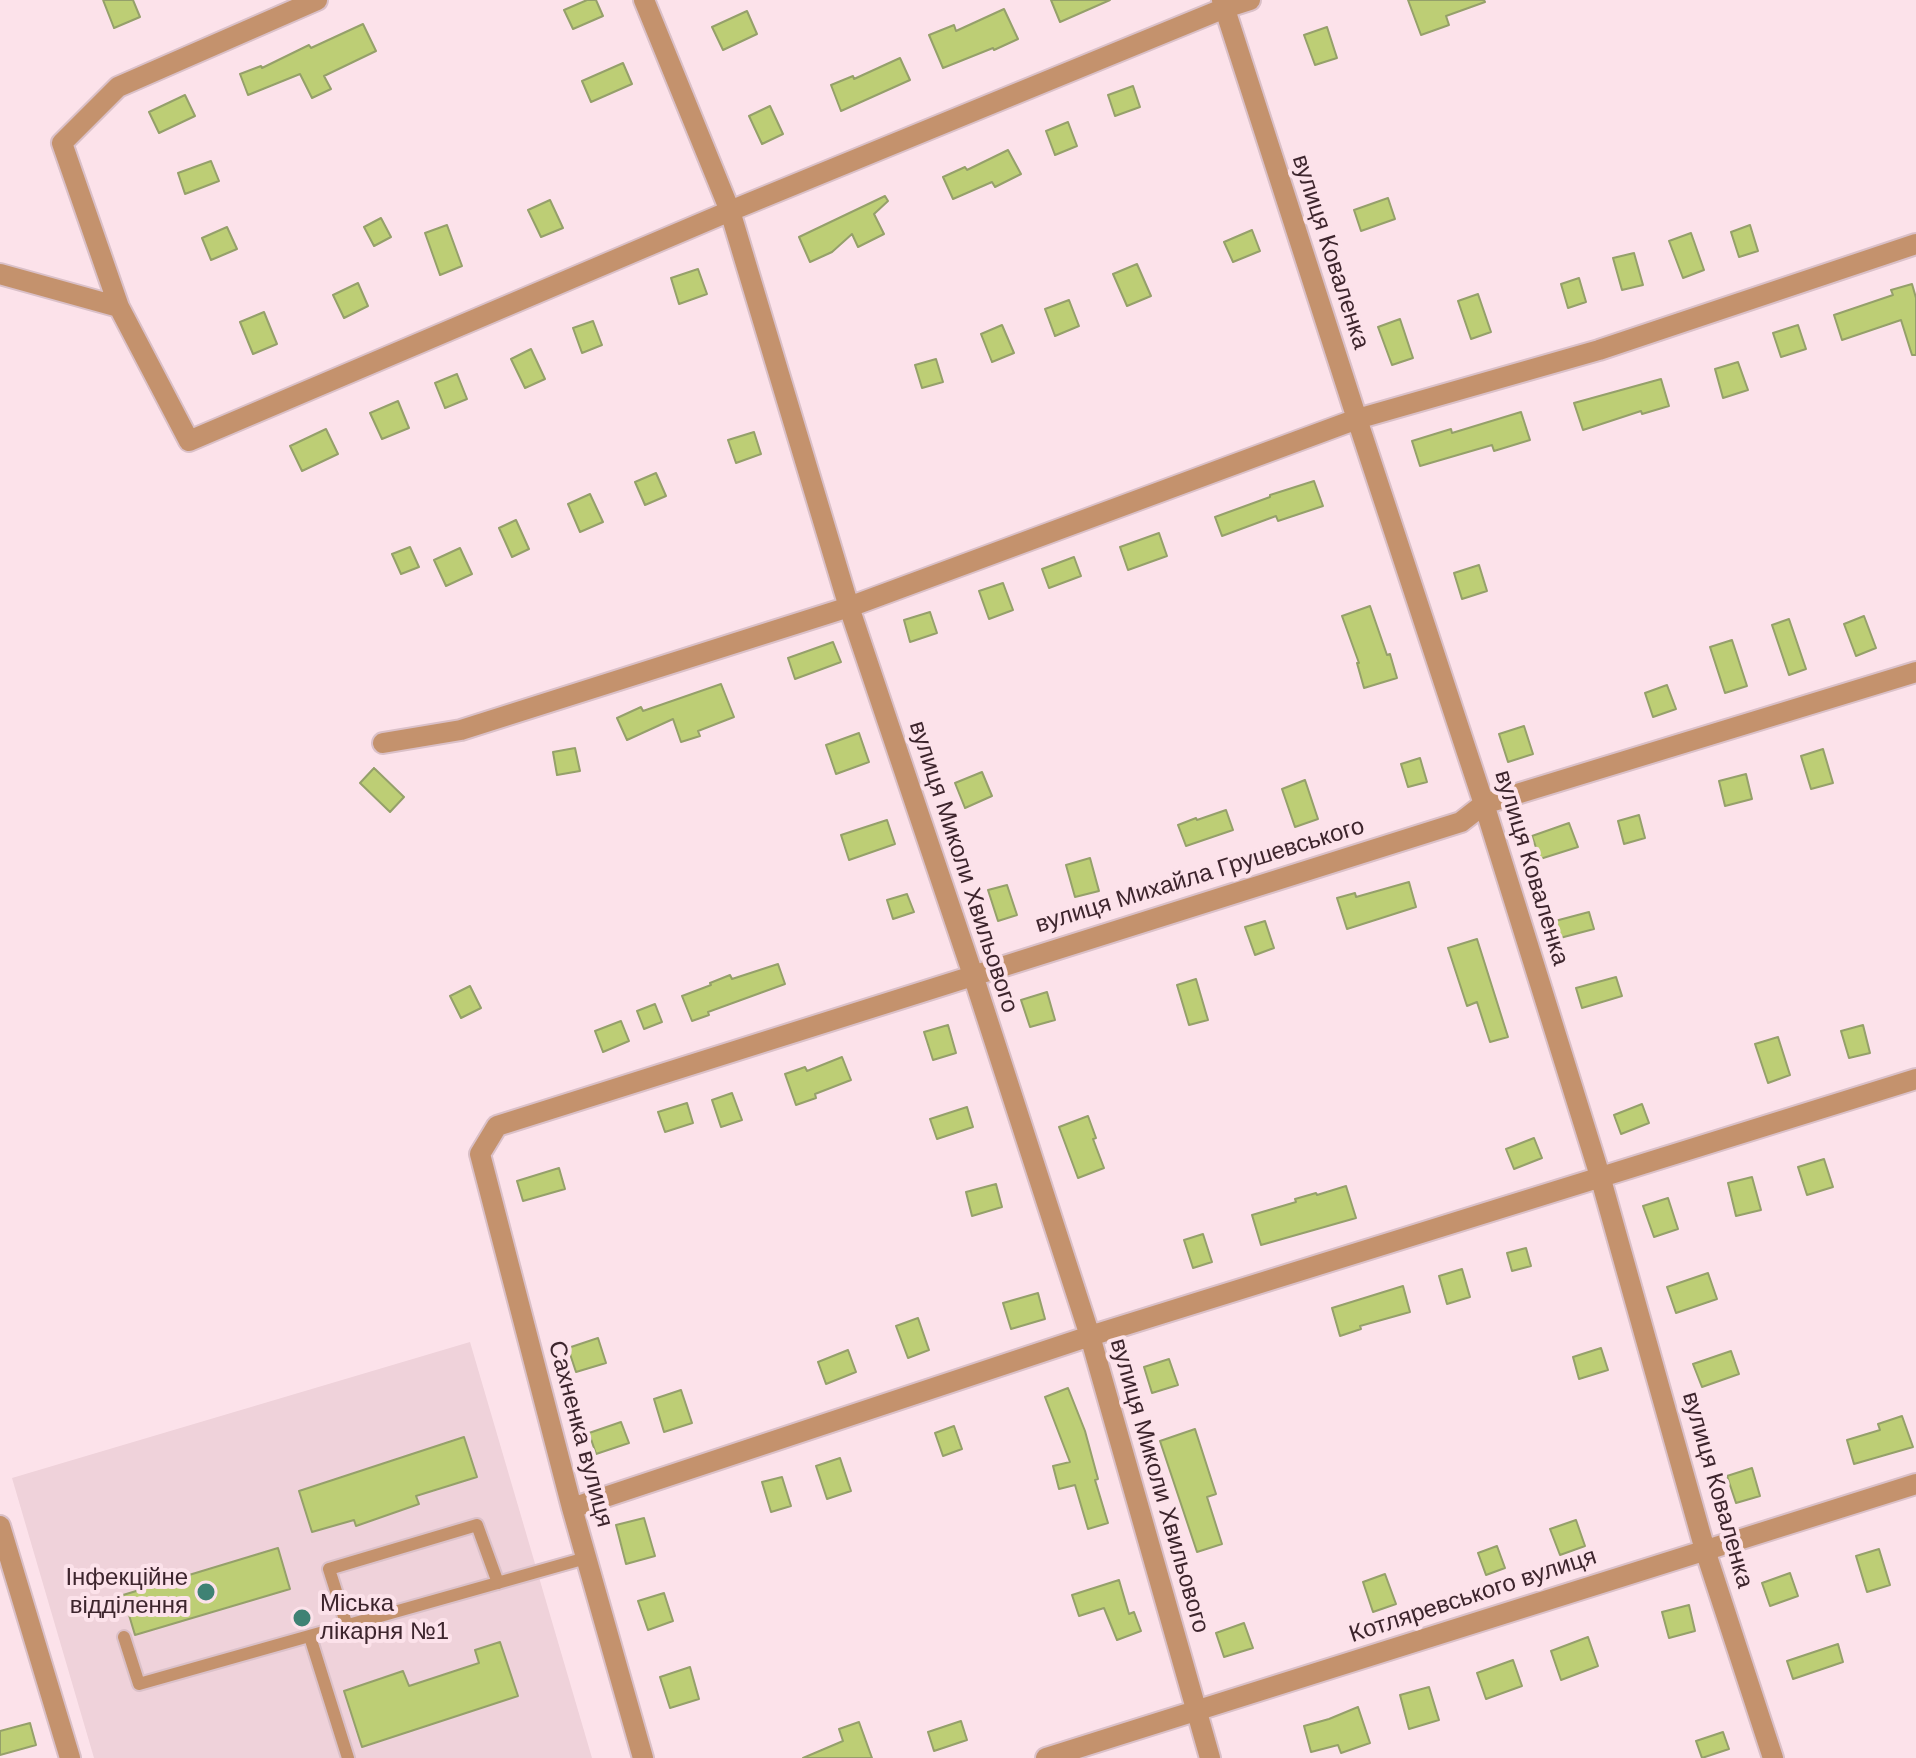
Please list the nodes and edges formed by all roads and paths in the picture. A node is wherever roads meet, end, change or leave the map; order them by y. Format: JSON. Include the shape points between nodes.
{"nodes":[{"id":1,"x":317,"y":0,"type":"edge"},
{"id":2,"x":644,"y":0,"type":"edge"},
{"id":3,"x":1250,"y":0,"type":"edge"},
{"id":4,"x":1223,"y":4,"type":"edge"},
{"id":5,"x":730,"y":211,"type":"junction"},
{"id":6,"x":1916,"y":244,"type":"edge"},
{"id":7,"x":0,"y":274,"type":"edge"},
{"id":8,"x":119,"y":307,"type":"junction"},
{"id":9,"x":1357,"y":419,"type":"junction"},
{"id":10,"x":849,"y":607,"type":"junction"},
{"id":11,"x":1916,"y":672,"type":"edge"},
{"id":12,"x":383,"y":743,"type":"dead end"},
{"id":13,"x":1484,"y":804,"type":"junction"},
{"id":14,"x":973,"y":975,"type":"junction"},
{"id":15,"x":1916,"y":1079,"type":"edge"},
{"id":16,"x":497,"y":1126,"type":"joint"},
{"id":17,"x":1600,"y":1176,"type":"junction"},
{"id":18,"x":1090,"y":1336,"type":"junction"},
{"id":19,"x":1916,"y":1484,"type":"edge"},
{"id":20,"x":572,"y":1508,"type":"junction"},
{"id":21,"x":0,"y":1526,"type":"edge"},
{"id":22,"x":1705,"y":1550,"type":"junction"},
{"id":23,"x":586,"y":1558,"type":"junction"},
{"id":24,"x":498,"y":1583,"type":"junction"},
{"id":25,"x":347,"y":1626,"type":"junction"},
{"id":26,"x":124,"y":1637,"type":"dead end"},
{"id":27,"x":310,"y":1637,"type":"junction"},
{"id":28,"x":1196,"y":1712,"type":"junction"},
{"id":29,"x":70,"y":1758,"type":"edge"},
{"id":30,"x":348,"y":1758,"type":"edge"},
{"id":31,"x":643,"y":1758,"type":"edge"},
{"id":32,"x":1046,"y":1758,"type":"edge"},
{"id":33,"x":1210,"y":1758,"type":"edge"},
{"id":34,"x":1773,"y":1758,"type":"edge"}],
"edges":[{"from":1,"to":8,"type":"street","via":[[118,87],[62,143]]},
{"from":2,"to":5,"type":"street","name":"вулиця Миколи Хвильового"},
{"from":3,"to":4,"type":"street"},
{"from":4,"to":5,"type":"street"},
{"from":4,"to":9,"type":"street","name":"вулиця Коваленка"},
{"from":5,"to":8,"type":"street","via":[[189,441]]},
{"from":5,"to":10,"type":"street","name":"вулиця Миколи Хвильового"},
{"from":6,"to":9,"type":"street","via":[[1599,350]]},
{"from":7,"to":8,"type":"street"},
{"from":9,"to":10,"type":"street"},
{"from":9,"to":13,"type":"street","name":"вулиця Коваленка"},
{"from":10,"to":12,"type":"street","via":[[461,730]]},
{"from":10,"to":14,"type":"street","name":"вулиця Миколи Хвильового"},
{"from":11,"to":13,"type":"street","name":"вулиця Михайла Грушевського"},
{"from":13,"to":14,"type":"street","name":"вулиця Михайла Грушевського","via":[[1461,822]]},
{"from":13,"to":17,"type":"street","name":"вулиця Коваленка"},
{"from":14,"to":16,"type":"street","name":"вулиця Михайла Грушевського"},
{"from":14,"to":18,"type":"street","name":"вулиця Миколи Хвильового"},
{"from":15,"to":17,"type":"street"},
{"from":16,"to":20,"type":"street","name":"Сахненка вулиця","via":[[480,1154]]},
{"from":17,"to":18,"type":"street"},
{"from":17,"to":22,"type":"street","name":"вулиця Коваленка"},
{"from":18,"to":20,"type":"street"},
{"from":18,"to":28,"type":"street","name":"вулиця Миколи Хвильового"},
{"from":19,"to":22,"type":"street","name":"Котляревського вулиця"},
{"from":20,"to":23,"type":"street","name":"Сахненка вулиця"},
{"from":21,"to":29,"type":"street"},
{"from":22,"to":28,"type":"street","name":"Котляревського вулиця"},
{"from":22,"to":34,"type":"street","name":"вулиця Коваленка"},
{"from":23,"to":24,"type":"lane"},
{"from":23,"to":31,"type":"street","name":"Сахненка вулиця"},
{"from":24,"to":25,"type":"lane"},
{"from":24,"to":25,"type":"lane","via":[[477,1525],[329,1569]]},
{"from":25,"to":27,"type":"lane"},
{"from":26,"to":27,"type":"lane","via":[[139,1684]]},
{"from":27,"to":30,"type":"lane"},
{"from":28,"to":32,"type":"street","name":"Котляревського вулиця"},
{"from":28,"to":33,"type":"street","name":"вулиця Миколи Хвильового"}]}
